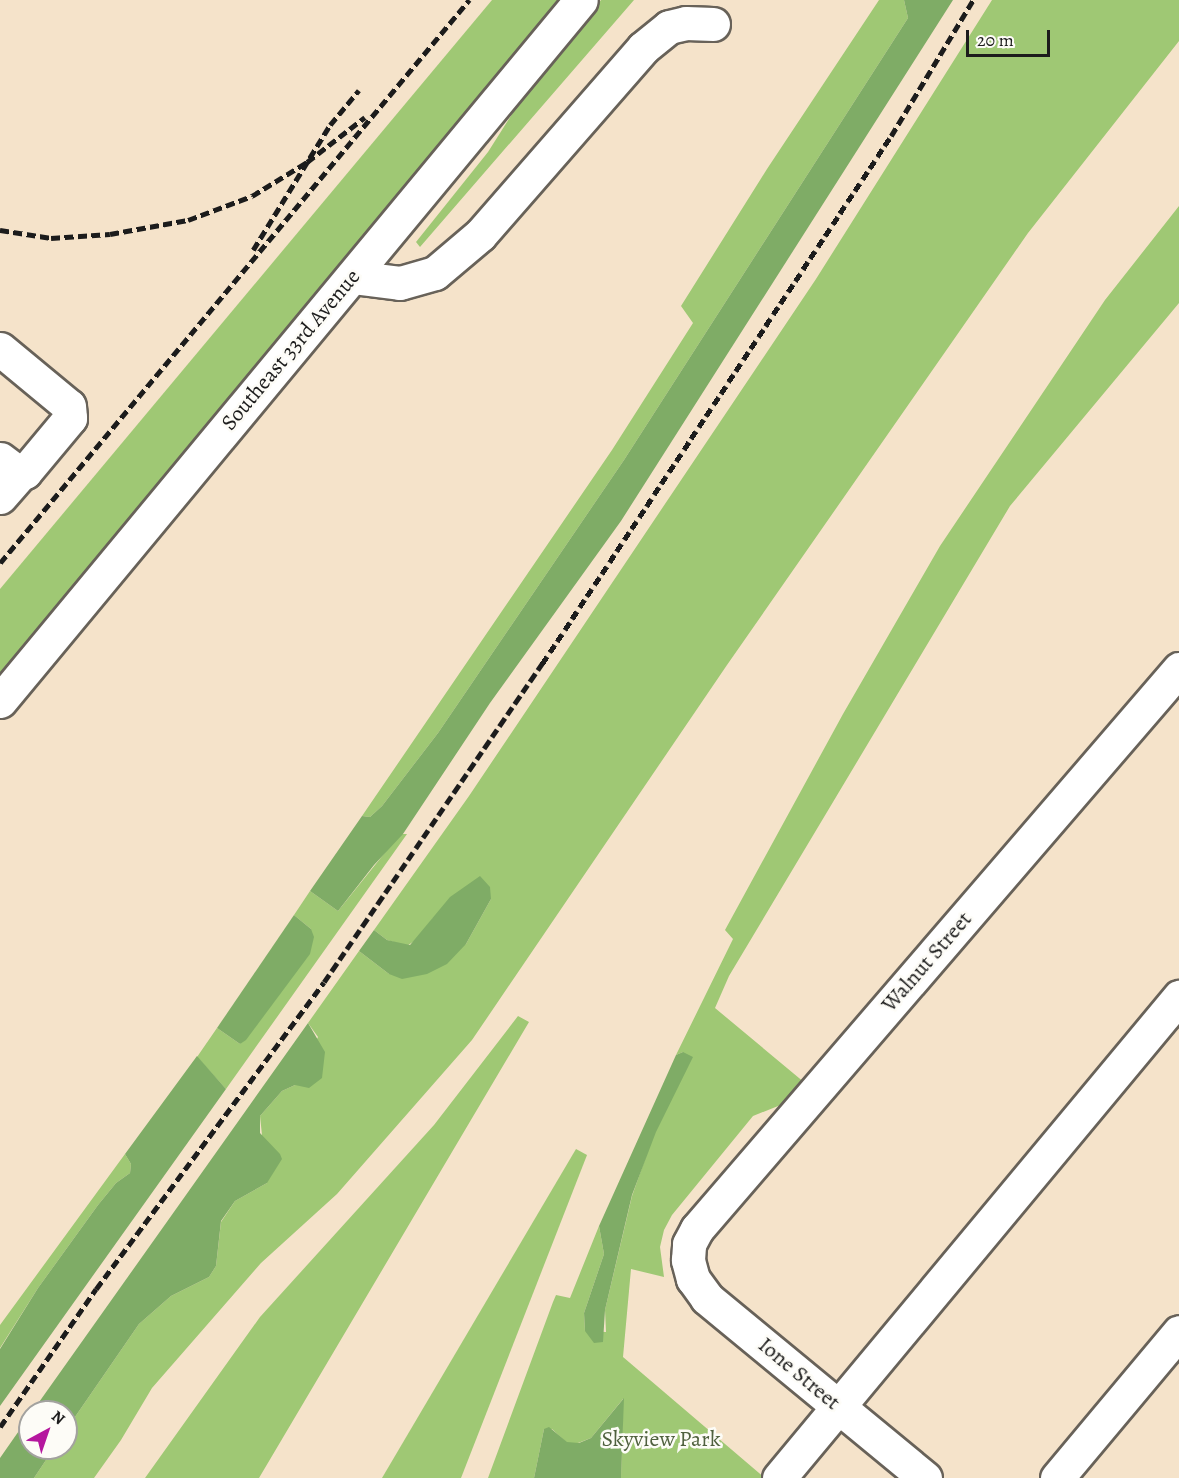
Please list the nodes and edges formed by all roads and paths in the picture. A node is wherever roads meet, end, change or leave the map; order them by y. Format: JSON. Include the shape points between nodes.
{"nodes":[{"id":1,"x":581,"y":0,"type":"edge"},
{"id":2,"x":713,"y":24,"type":"dead end"},
{"id":3,"x":352,"y":277,"type":"junction"},
{"id":4,"x":0,"y":349,"type":"edge"},
{"id":5,"x":7,"y":477,"type":"edge"},
{"id":6,"x":1179,"y":669,"type":"edge"},
{"id":7,"x":0,"y":701,"type":"edge"},
{"id":8,"x":1179,"y":997,"type":"edge"},
{"id":9,"x":688,"y":1260,"type":"joint"},
{"id":10,"x":1179,"y":1332,"type":"edge"},
{"id":11,"x":839,"y":1407,"type":"junction"},
{"id":12,"x":779,"y":1478,"type":"edge"},
{"id":13,"x":925,"y":1478,"type":"edge"},
{"id":14,"x":1057,"y":1478,"type":"edge"}],
"edges":[{"from":1,"to":3,"type":"street","name":"Southeast 33rd Avenue"},
{"from":2,"to":3,"type":"street","via":[[669,27],[643,48],[480,234],[435,273],[400,283]]},
{"from":3,"to":7,"type":"street","name":"Southeast 33rd Avenue"},
{"from":4,"to":5,"type":"street","via":[[69,406],[70,418],[25,472]]},
{"from":6,"to":9,"type":"street","name":"Walnut Street","via":[[697,1229],[689,1244]]},
{"from":8,"to":11,"type":"street"},
{"from":9,"to":11,"type":"street","name":"Ione Street","via":[[693,1279],[707,1298]]},
{"from":10,"to":14,"type":"street"},
{"from":11,"to":12,"type":"street"},
{"from":11,"to":13,"type":"street","name":"Ione Street"}]}
